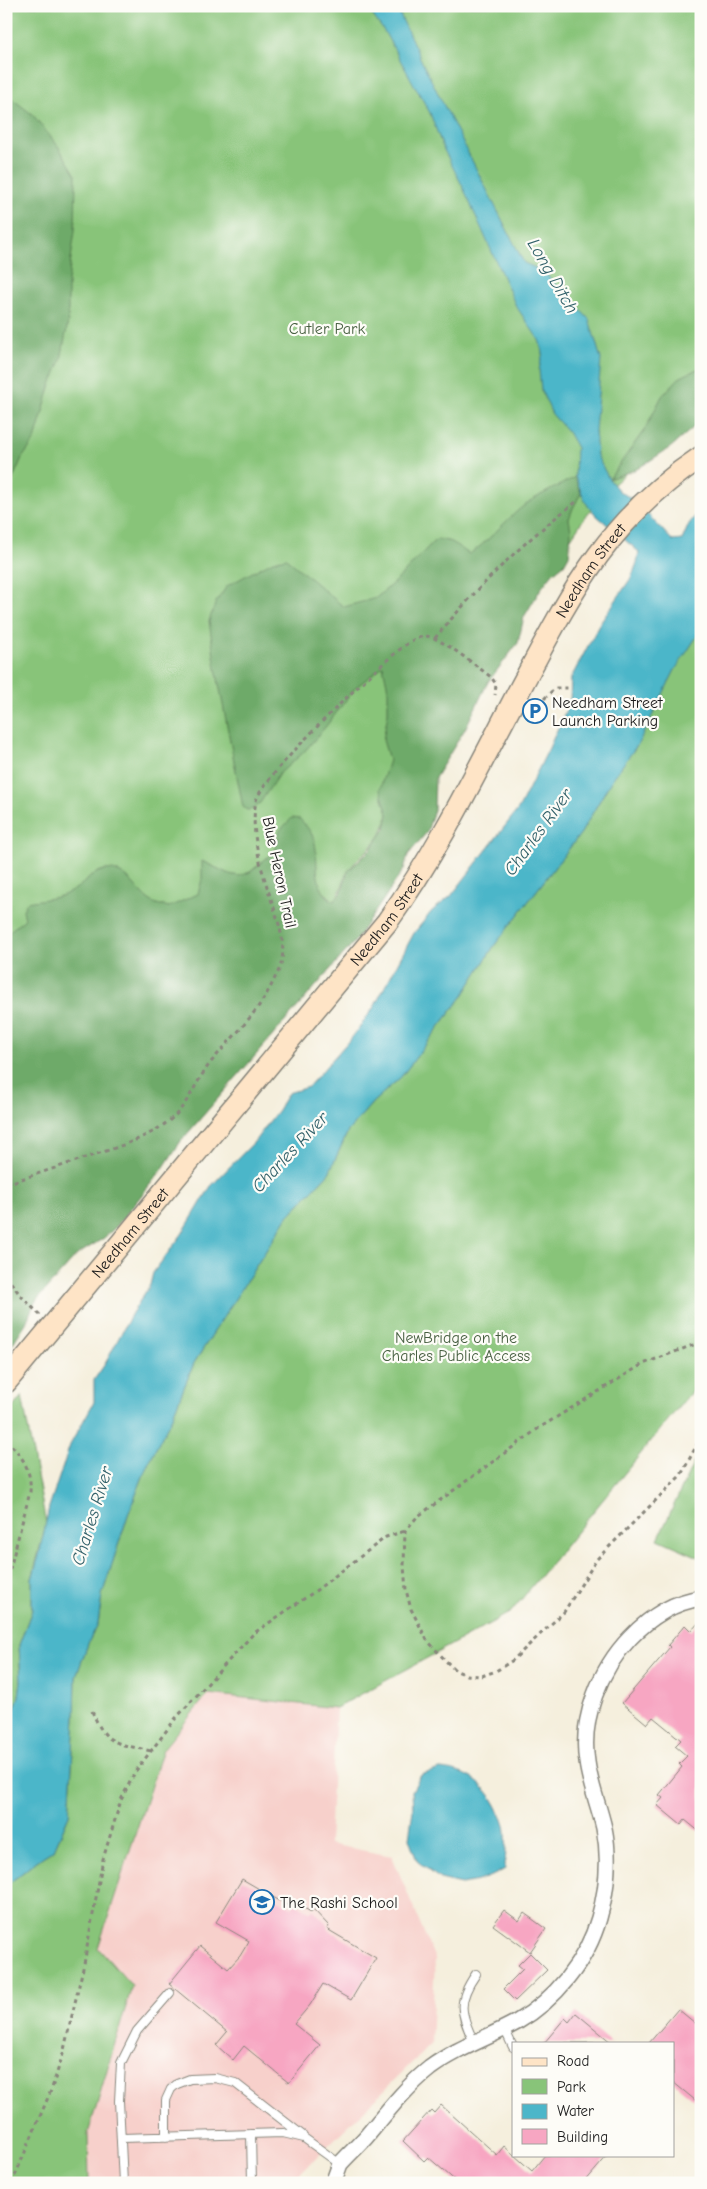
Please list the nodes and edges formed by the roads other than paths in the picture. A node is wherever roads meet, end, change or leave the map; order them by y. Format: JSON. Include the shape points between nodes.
{"nodes":[{"id":1,"x":701,"y":457,"type":"edge"},
{"id":2,"x":516,"y":696,"type":"junction"},
{"id":3,"x":538,"y":707,"type":"road end"},
{"id":4,"x":6,"y":1382,"type":"edge"},
{"id":5,"x":701,"y":1598,"type":"edge"},
{"id":6,"x":476,"y":1974,"type":"dead end"},
{"id":7,"x":170,"y":1993,"type":"dead end"},
{"id":8,"x":504,"y":2028,"type":"junction"},
{"id":9,"x":474,"y":2042,"type":"junction"},
{"id":10,"x":512,"y":2045,"type":"edge"},
{"id":11,"x":251,"y":2134,"type":"junction"},
{"id":12,"x":166,"y":2136,"type":"junction"},
{"id":13,"x":122,"y":2138,"type":"junction"},
{"id":14,"x":311,"y":2143,"type":"junction"},
{"id":15,"x":340,"y":2164,"type":"junction"},
{"id":16,"x":123,"y":2183,"type":"edge"},
{"id":17,"x":252,"y":2183,"type":"edge"},
{"id":18,"x":333,"y":2183,"type":"edge"}],
"edges":[{"from":1,"to":2,"type":"main road","name":"Needham Street","via":[[651,496],[603,547],[563,607]]},
{"from":2,"to":3,"type":"lane"},
{"from":2,"to":4,"type":"main road","name":"Needham Street","via":[[438,846],[387,922]]},
{"from":5,"to":8,"type":"street","via":[[676,1605],[645,1624],[614,1656],[600,1683],[590,1712],[586,1750],[606,1842],[606,1882],[599,1919],[583,1956],[567,1979],[538,2008]]},
{"from":6,"to":9,"type":"lane","via":[[462,2006],[464,2020]]},
{"from":7,"to":13,"type":"lane","via":[[137,2031],[121,2063],[119,2101]]},
{"from":8,"to":9,"type":"street"},
{"from":8,"to":10,"type":"lane"},
{"from":9,"to":15,"type":"street","via":[[452,2053],[421,2076]]},
{"from":11,"to":12,"type":"lane"},
{"from":11,"to":14,"type":"lane","via":[[283,2133]]},
{"from":11,"to":17,"type":"lane"},
{"from":12,"to":13,"type":"lane"},
{"from":12,"to":14,"type":"lane","via":[[166,2100],[171,2089],[190,2079],[215,2078],[235,2083]]},
{"from":13,"to":16,"type":"lane"},
{"from":14,"to":15,"type":"lane"},
{"from":15,"to":18,"type":"street"}]}
